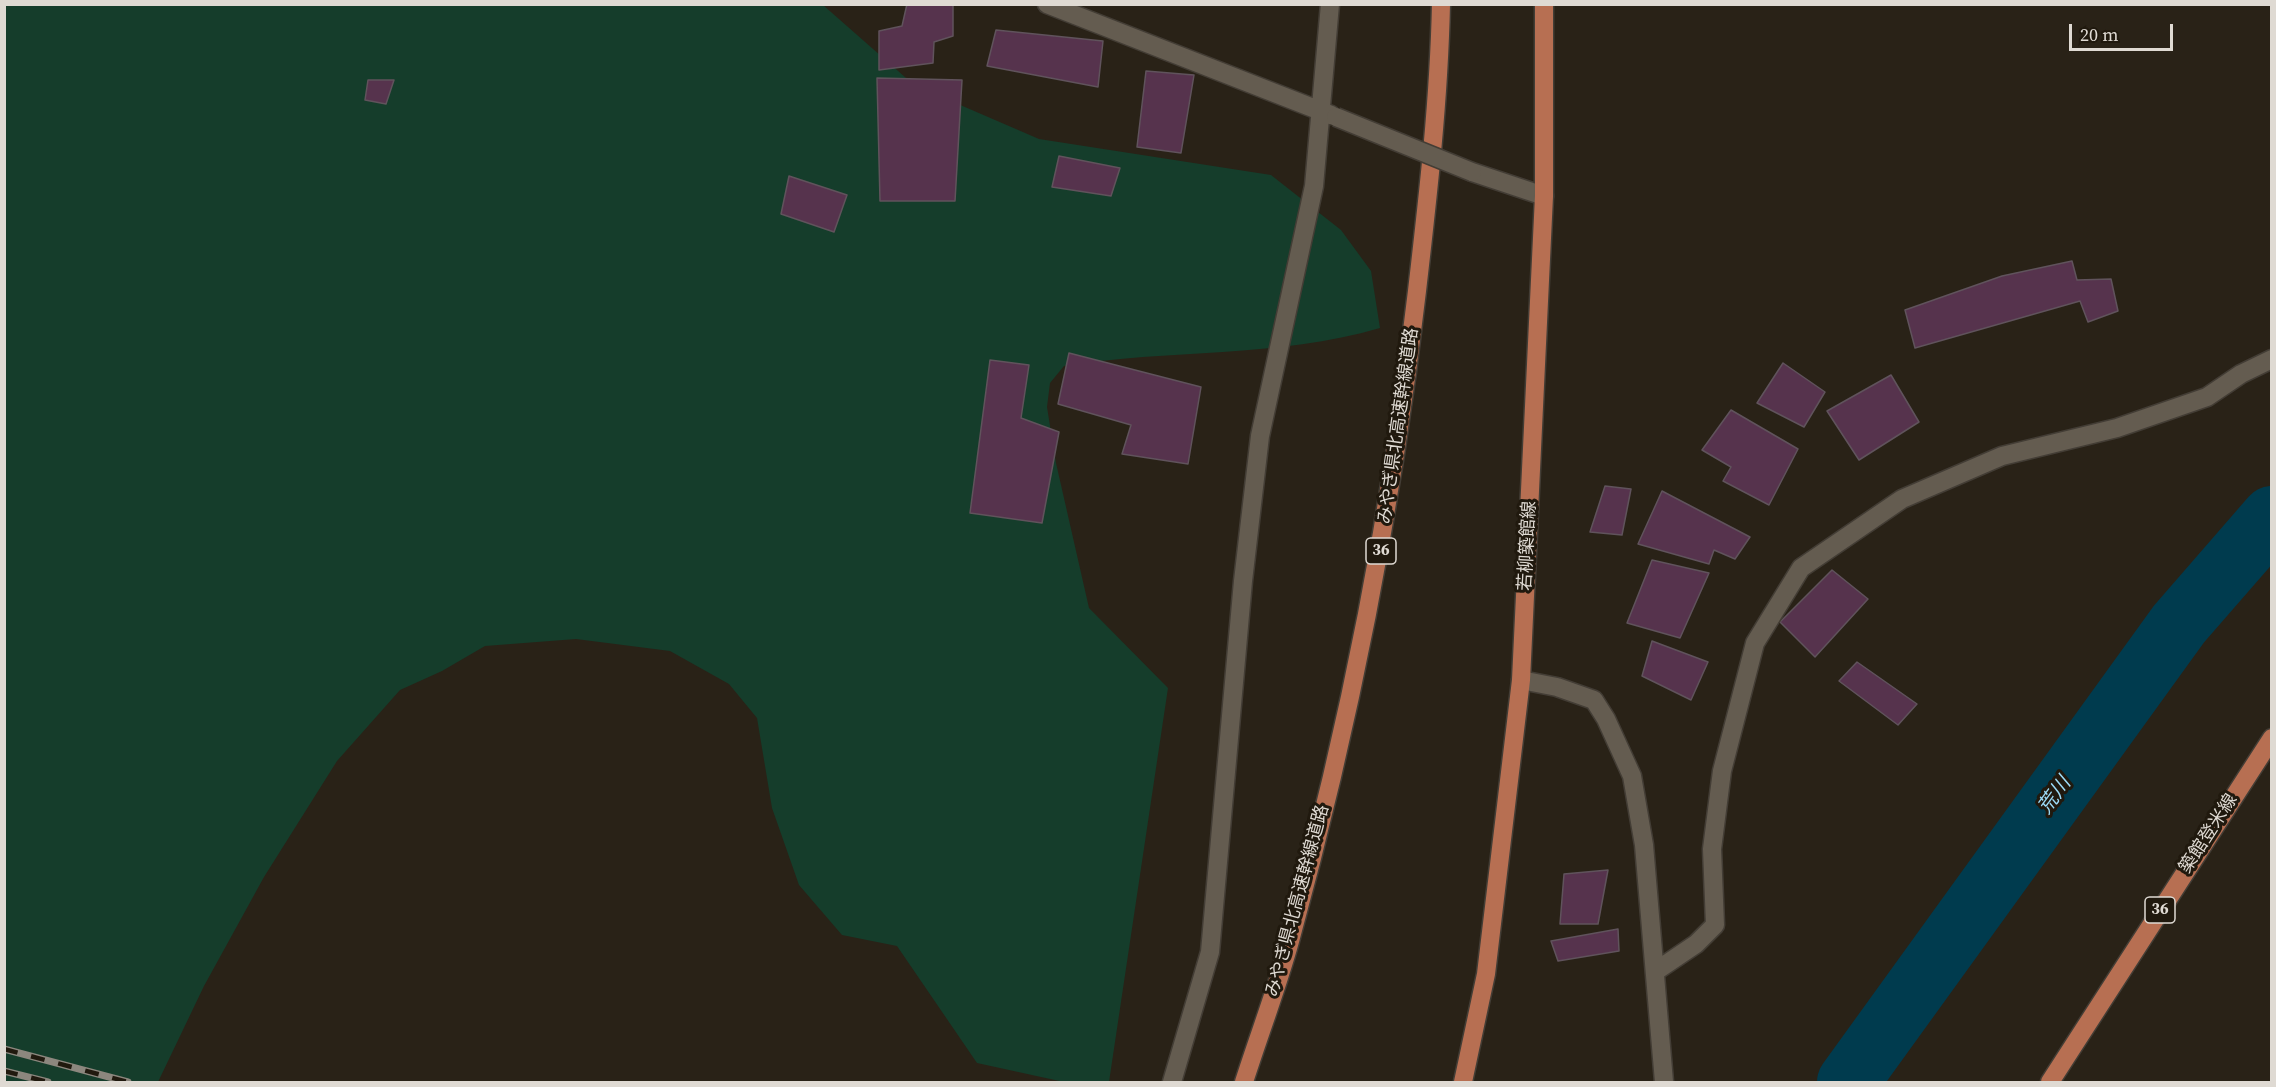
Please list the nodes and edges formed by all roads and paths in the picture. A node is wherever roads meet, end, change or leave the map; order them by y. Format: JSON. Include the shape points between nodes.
{"nodes":[{"id":1,"x":1047,"y":4,"type":"edge"},
{"id":2,"x":1330,"y":4,"type":"edge"},
{"id":3,"x":1441,"y":4,"type":"edge"},
{"id":4,"x":1544,"y":4,"type":"edge"},
{"id":5,"x":1329,"y":114,"type":"junction"},
{"id":6,"x":1544,"y":196,"type":"junction"},
{"id":7,"x":2271,"y":359,"type":"edge"},
{"id":8,"x":1521,"y":681,"type":"junction"},
{"id":9,"x":2271,"y":738,"type":"edge"},
{"id":10,"x":1656,"y":971,"type":"junction"},
{"id":11,"x":1172,"y":1083,"type":"edge"},
{"id":12,"x":1244,"y":1083,"type":"edge"},
{"id":13,"x":1463,"y":1083,"type":"edge"},
{"id":14,"x":1664,"y":1083,"type":"edge"},
{"id":15,"x":2050,"y":1083,"type":"edge"}],
"edges":[{"from":1,"to":5,"type":"street"},
{"from":2,"to":5,"type":"street"},
{"from":3,"to":12,"type":"main road","name":"みやぎ県北高速幹線道路","number":"36","via":[[1428,197],[1380,554],[1339,745],[1289,942]]},
{"from":4,"to":6,"type":"main road","name":"若柳築館線"},
{"from":5,"to":6,"type":"street","bridge":true,"via":[[1472,172]]},
{"from":5,"to":11,"type":"street","via":[[1260,436],[1210,952]]},
{"from":6,"to":8,"type":"main road","name":"若柳築館線"},
{"from":7,"to":10,"type":"street","via":[[2207,397],[2117,428],[2002,456],[1902,499],[1801,568],[1755,643],[1722,771],[1712,849],[1715,925],[1696,944]]},
{"from":8,"to":10,"type":"street","via":[[1557,687],[1593,700],[1606,719],[1632,776],[1644,845]]},
{"from":8,"to":13,"type":"main road","name":"若柳築館線","via":[[1486,974]]},
{"from":9,"to":15,"type":"main road","name":"築館登米線","number":"36"},
{"from":10,"to":14,"type":"street"}]}
